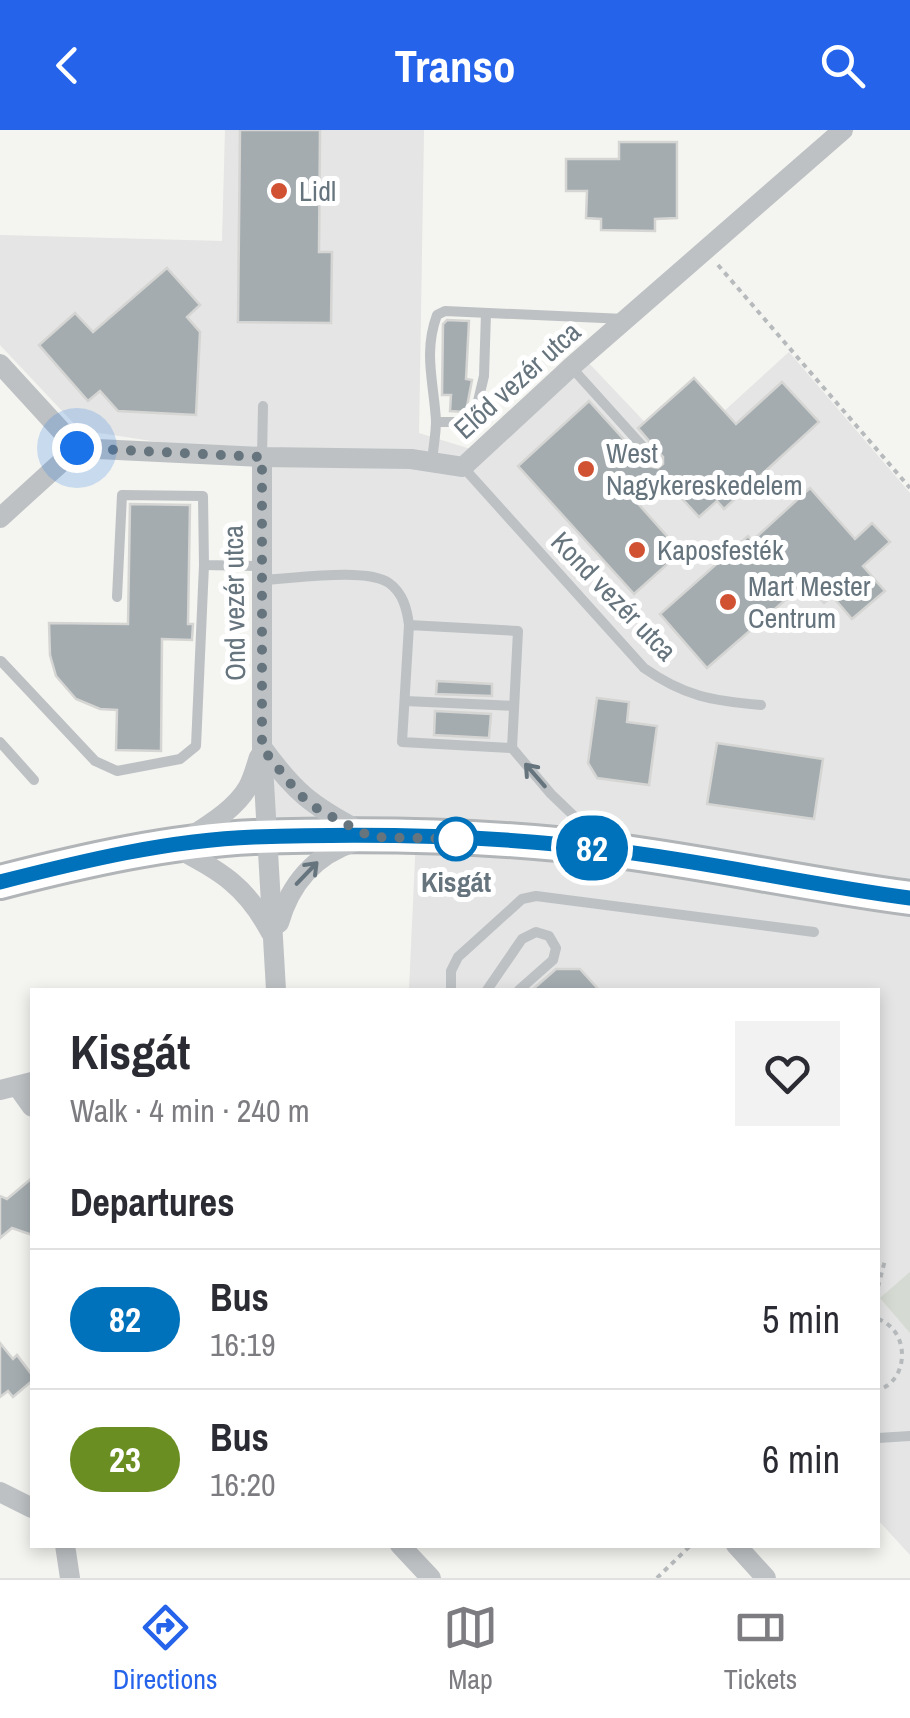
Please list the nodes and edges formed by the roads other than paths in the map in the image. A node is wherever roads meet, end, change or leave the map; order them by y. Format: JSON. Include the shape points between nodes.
{"nodes":[{"id":1,"x":843,"y":130,"type":"edge"},
{"id":2,"x":486,"y":312,"type":"junction"},
{"id":3,"x":626,"y":319,"type":"junction"},
{"id":4,"x":0,"y":364,"type":"edge"},
{"id":5,"x":571,"y":367,"type":"junction"},
{"id":6,"x":263,"y":406,"type":"dead end"},
{"id":7,"x":436,"y":422,"type":"junction"},
{"id":8,"x":77,"y":448,"type":"junction"},
{"id":9,"x":262,"y":457,"type":"junction"},
{"id":10,"x":655,"y":460,"type":"dead end"},
{"id":11,"x":432,"y":462,"type":"junction"},
{"id":12,"x":463,"y":467,"type":"junction"},
{"id":13,"x":0,"y":518,"type":"edge"},
{"id":14,"x":204,"y":565,"type":"junction"},
{"id":15,"x":261,"y":573,"type":"junction"},
{"id":16,"x":118,"y":597,"type":"dead end"},
{"id":17,"x":409,"y":625,"type":"junction"},
{"id":18,"x":1,"y":661,"type":"edge"},
{"id":19,"x":404,"y":700,"type":"junction"},
{"id":20,"x":761,"y":705,"type":"dead end"},
{"id":21,"x":514,"y":706,"type":"junction"},
{"id":22,"x":0,"y":742,"type":"edge"},
{"id":23,"x":262,"y":748,"type":"junction"},
{"id":24,"x":512,"y":748,"type":"junction"},
{"id":25,"x":34,"y":780,"type":"dead end"},
{"id":26,"x":371,"y":837,"type":"junction"},
{"id":27,"x":269,"y":838,"type":"junction"},
{"id":28,"x":174,"y":846,"type":"junction"},
{"id":29,"x":610,"y":850,"type":"junction"},
{"id":30,"x":0,"y":882,"type":"edge"},
{"id":31,"x":910,"y":898,"type":"edge"},
{"id":32,"x":814,"y":932,"type":"dead end"},
{"id":33,"x":274,"y":939,"type":"junction"},
{"id":34,"x":276,"y":988,"type":"edge"},
{"id":35,"x":451,"y":988,"type":"edge"},
{"id":36,"x":488,"y":988,"type":"edge"},
{"id":37,"x":521,"y":988,"type":"edge"},
{"id":38,"x":910,"y":1436,"type":"edge"},
{"id":39,"x":880,"y":1438,"type":"edge"},
{"id":40,"x":0,"y":1492,"type":"edge"},
{"id":41,"x":30,"y":1507,"type":"edge"},
{"id":42,"x":65,"y":1548,"type":"edge"},
{"id":43,"x":403,"y":1548,"type":"edge"},
{"id":44,"x":739,"y":1548,"type":"edge"},
{"id":45,"x":70,"y":1578,"type":"edge"},
{"id":46,"x":430,"y":1578,"type":"edge"},
{"id":47,"x":766,"y":1578,"type":"edge"}],
"edges":[{"from":1,"to":3,"type":"street","name":"Előd vezér utca"},
{"from":2,"to":3,"type":"lane"},
{"from":2,"to":7,"type":"lane","via":[[484,376],[473,422]]},
{"from":2,"to":7,"type":"lane","via":[[436,315],[429,380]]},
{"from":3,"to":5,"type":"street","name":"Előd vezér utca"},
{"from":4,"to":8,"type":"street"},
{"from":5,"to":10,"type":"lane"},
{"from":5,"to":12,"type":"street","name":"Előd vezér utca"},
{"from":6,"to":9,"type":"lane"},
{"from":7,"to":11,"type":"lane"},
{"from":8,"to":9,"type":"street","name":"Előd vezér utca"},
{"from":8,"to":13,"type":"street"},
{"from":9,"to":11,"type":"street","name":"Előd vezér utca"},
{"from":9,"to":15,"type":"street","name":"Ond vezér utca"},
{"from":11,"to":12,"type":"street","name":"Előd vezér utca"},
{"from":12,"to":20,"type":"lane","name":"Kond vezér utca","via":[[644,668],[675,689]]},
{"from":14,"to":15,"type":"lane"},
{"from":14,"to":16,"type":"lane","via":[[203,496],[122,495]]},
{"from":14,"to":18,"type":"lane","via":[[196,746],[180,759],[117,771],[95,761]]},
{"from":15,"to":17,"type":"lane","via":[[386,580],[398,590]]},
{"from":15,"to":23,"type":"street","name":"Ond vezér utca"},
{"from":17,"to":19,"type":"lane"},
{"from":17,"to":21,"type":"lane","via":[[518,631]]},
{"from":19,"to":21,"type":"lane"},
{"from":19,"to":24,"type":"lane","via":[[402,742]]},
{"from":21,"to":24,"type":"lane"},
{"from":22,"to":25,"type":"lane"},
{"from":23,"to":26,"type":"street","via":[[299,794]]},
{"from":23,"to":27,"type":"street","name":"Ond vezér utca"},
{"from":23,"to":28,"type":"street","name":"Ond vezér utca","via":[[237,800]]},
{"from":29,"to":24,"type":"lane","one_way":true},
{"from":26,"to":27,"type":"main road"},
{"from":26,"to":29,"type":"main road"},
{"from":33,"to":26,"type":"street","one_way":true,"via":[[287,897],[301,878],[331,850]]},
{"from":27,"to":28,"type":"main road"},
{"from":27,"to":33,"type":"street","name":"Ond vezér utca"},
{"from":28,"to":30,"type":"main road"},
{"from":28,"to":33,"type":"street","via":[[237,883]]},
{"from":29,"to":31,"type":"main road"},
{"from":32,"to":35,"type":"lane","via":[[536,896],[522,899],[458,957]]},
{"from":33,"to":34,"type":"street","name":"Ond vezér utca"},
{"from":36,"to":37,"type":"lane","via":[[522,939],[536,932],[548,936],[556,948],[553,960]]},
{"from":38,"to":39,"type":"lane"},
{"from":40,"to":41,"type":"street"},
{"from":42,"to":45,"type":"street"},
{"from":43,"to":46,"type":"street"},
{"from":44,"to":47,"type":"street"}]}
